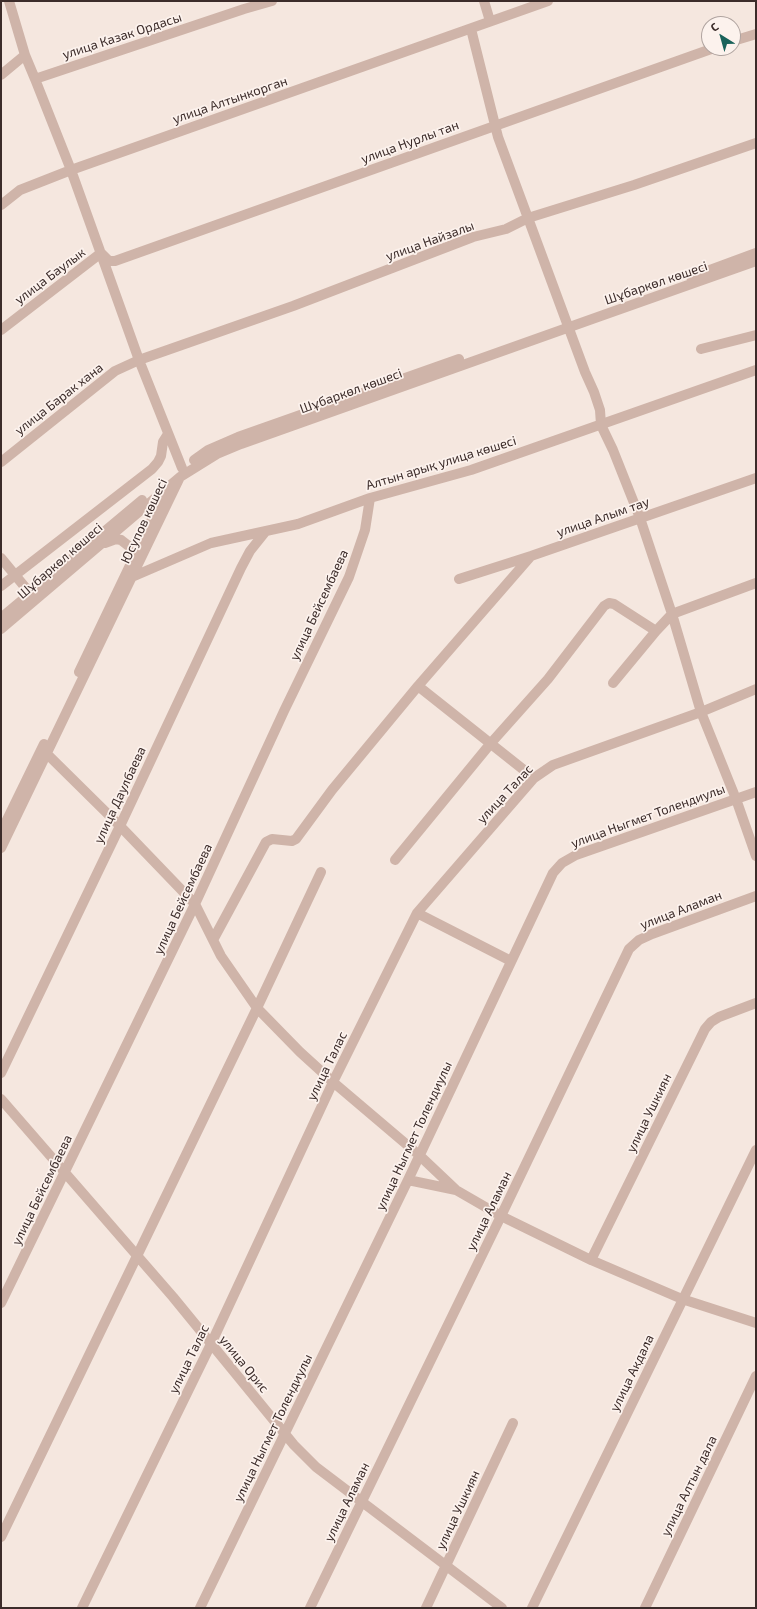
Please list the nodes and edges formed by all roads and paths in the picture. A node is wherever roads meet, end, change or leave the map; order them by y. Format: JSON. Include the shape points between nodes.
{"nodes":[{"id":1,"x":9,"y":1,"type":"edge"},
{"id":2,"x":272,"y":1,"type":"edge"},
{"id":3,"x":484,"y":1,"type":"edge"},
{"id":4,"x":548,"y":1,"type":"edge"},
{"id":5,"x":490,"y":21,"type":"junction"},
{"id":6,"x":471,"y":29,"type":"junction"},
{"id":7,"x":756,"y":34,"type":"edge"},
{"id":8,"x":741,"y":39,"type":"edge"},
{"id":9,"x":701,"y":53,"type":"edge"},
{"id":10,"x":26,"y":55,"type":"junction"},
{"id":11,"x":1,"y":75,"type":"edge"},
{"id":12,"x":35,"y":79,"type":"junction"},
{"id":13,"x":496,"y":125,"type":"junction"},
{"id":14,"x":756,"y":143,"type":"edge"},
{"id":15,"x":71,"y":170,"type":"junction"},
{"id":16,"x":1,"y":205,"type":"edge"},
{"id":17,"x":528,"y":218,"type":"junction"},
{"id":18,"x":101,"y":253,"type":"junction"},
{"id":19,"x":756,"y":254,"type":"edge"},
{"id":20,"x":115,"y":261,"type":"joint"},
{"id":21,"x":756,"y":261,"type":"edge"},
{"id":22,"x":567,"y":324,"type":"junction"},
{"id":23,"x":1,"y":330,"type":"edge"},
{"id":24,"x":756,"y":335,"type":"edge"},
{"id":25,"x":701,"y":349,"type":"dead end"},
{"id":26,"x":139,"y":360,"type":"junction"},
{"id":27,"x":756,"y":370,"type":"edge"},
{"id":28,"x":115,"y":371,"type":"joint"},
{"id":29,"x":601,"y":425,"type":"junction"},
{"id":30,"x":168,"y":434,"type":"junction"},
{"id":31,"x":1,"y":462,"type":"edge"},
{"id":32,"x":181,"y":473,"type":"junction"},
{"id":33,"x":756,"y":478,"type":"edge"},
{"id":34,"x":370,"y":498,"type":"junction"},
{"id":35,"x":640,"y":518,"type":"junction"},
{"id":36,"x":266,"y":531,"type":"junction"},
{"id":37,"x":98,"y":546,"type":"junction"},
{"id":38,"x":134,"y":556,"type":"junction"},
{"id":39,"x":531,"y":556,"type":"junction"},
{"id":40,"x":1,"y":558,"type":"edge"},
{"id":41,"x":15,"y":574,"type":"junction"},
{"id":42,"x":132,"y":577,"type":"junction"},
{"id":43,"x":459,"y":579,"type":"dead end"},
{"id":44,"x":756,"y":583,"type":"edge"},
{"id":45,"x":1,"y":586,"type":"edge"},
{"id":46,"x":33,"y":596,"type":"junction"},
{"id":47,"x":672,"y":614,"type":"junction"},
{"id":48,"x":1,"y":618,"type":"edge"},
{"id":49,"x":1,"y":630,"type":"edge"},
{"id":50,"x":656,"y":631,"type":"junction"},
{"id":51,"x":613,"y":683,"type":"dead end"},
{"id":52,"x":418,"y":686,"type":"junction"},
{"id":53,"x":756,"y":689,"type":"edge"},
{"id":54,"x":701,"y":712,"type":"junction"},
{"id":55,"x":491,"y":743,"type":"junction"},
{"id":56,"x":44,"y":752,"type":"junction"},
{"id":57,"x":534,"y":778,"type":"junction"},
{"id":58,"x":756,"y":792,"type":"edge"},
{"id":59,"x":736,"y":799,"type":"junction"},
{"id":60,"x":120,"y":826,"type":"junction"},
{"id":61,"x":1,"y":832,"type":"edge"},
{"id":62,"x":1,"y":848,"type":"edge"},
{"id":63,"x":756,"y":856,"type":"edge"},
{"id":64,"x":395,"y":860,"type":"dead end"},
{"id":65,"x":320,"y":872,"type":"dead end"},
{"id":66,"x":756,"y":896,"type":"edge"},
{"id":67,"x":196,"y":904,"type":"junction"},
{"id":68,"x":417,"y":913,"type":"junction"},
{"id":69,"x":213,"y":940,"type":"junction"},
{"id":70,"x":511,"y":961,"type":"junction"},
{"id":71,"x":756,"y":1003,"type":"edge"},
{"id":72,"x":258,"y":1008,"type":"junction"},
{"id":73,"x":1,"y":1073,"type":"edge"},
{"id":74,"x":333,"y":1082,"type":"junction"},
{"id":75,"x":1,"y":1099,"type":"edge"},
{"id":76,"x":756,"y":1150,"type":"edge"},
{"id":77,"x":419,"y":1155,"type":"junction"},
{"id":78,"x":65,"y":1172,"type":"junction"},
{"id":79,"x":408,"y":1180,"type":"junction"},
{"id":80,"x":456,"y":1190,"type":"junction"},
{"id":81,"x":501,"y":1216,"type":"junction"},
{"id":82,"x":138,"y":1256,"type":"junction"},
{"id":83,"x":591,"y":1260,"type":"junction"},
{"id":84,"x":682,"y":1299,"type":"junction"},
{"id":85,"x":1,"y":1303,"type":"edge"},
{"id":86,"x":756,"y":1323,"type":"edge"},
{"id":87,"x":211,"y":1344,"type":"junction"},
{"id":88,"x":756,"y":1376,"type":"edge"},
{"id":89,"x":513,"y":1423,"type":"dead end"},
{"id":90,"x":284,"y":1434,"type":"junction"},
{"id":91,"x":362,"y":1501,"type":"junction"},
{"id":92,"x":1,"y":1536,"type":"edge"},
{"id":93,"x":446,"y":1566,"type":"junction"},
{"id":94,"x":82,"y":1608,"type":"edge"},
{"id":95,"x":200,"y":1608,"type":"edge"},
{"id":96,"x":310,"y":1608,"type":"edge"},
{"id":97,"x":426,"y":1608,"type":"edge"},
{"id":98,"x":502,"y":1608,"type":"edge"},
{"id":99,"x":532,"y":1608,"type":"edge"},
{"id":100,"x":645,"y":1608,"type":"edge"}],
"edges":[{"from":1,"to":10,"type":"street"},
{"from":2,"to":12,"type":"street","name":"улица Казак Ордасы"},
{"from":3,"to":5,"type":"street"},
{"from":4,"to":5,"type":"street","name":"улица Алтынкорган"},
{"from":5,"to":6,"type":"street","name":"улица Алтынкорган"},
{"from":6,"to":13,"type":"street"},
{"from":6,"to":15,"type":"street","name":"улица Алтынкорган"},
{"from":7,"to":8,"type":"street"},
{"from":9,"to":13,"type":"street","name":"улица Нурлы тан"},
{"from":10,"to":11,"type":"street"},
{"from":10,"to":12,"type":"street"},
{"from":12,"to":15,"type":"street"},
{"from":13,"to":17,"type":"street","via":[[498,137]]},
{"from":13,"to":20,"type":"street","name":"улица Нурлы тан"},
{"from":14,"to":17,"type":"street","name":"улица Найзалы"},
{"from":15,"to":16,"type":"street","name":"улица Алтынкорган","via":[[20,190]]},
{"from":15,"to":18,"type":"street"},
{"from":17,"to":22,"type":"street"},
{"from":17,"to":26,"type":"street","name":"улица Найзалы","via":[[506,229],[473,237],[293,306]]},
{"from":18,"to":20,"type":"street","name":"улица Баулык","via":[[109,261]]},
{"from":18,"to":23,"type":"street","name":"улица Баулык"},
{"from":18,"to":26,"type":"street"},
{"from":19,"to":22,"type":"street","name":"Шұбаркөл көшесі"},
{"from":21,"to":22,"type":"street","name":"Шұбаркөл көшесі"},
{"from":22,"to":29,"type":"street","via":[[600,410]]},
{"from":22,"to":32,"type":"street","name":"Шұбаркөл көшесі","via":[[238,437],[208,450]]},
{"from":24,"to":25,"type":"street"},
{"from":26,"to":28,"type":"street","name":"улица Найзалы"},
{"from":26,"to":30,"type":"street"},
{"from":27,"to":29,"type":"street","name":"Алтын арық улица көшесі"},
{"from":28,"to":31,"type":"street","name":"улица Барак хана"},
{"from":29,"to":34,"type":"street","name":"Алтын арық улица көшесі","via":[[471,470]]},
{"from":29,"to":35,"type":"street"},
{"from":30,"to":32,"type":"street"},
{"from":30,"to":41,"type":"street","via":[[163,442],[161,456],[152,469]]},
{"from":32,"to":37,"type":"street","name":"Шұбаркөл көшесі"},
{"from":32,"to":38,"type":"street","name":"Юсупов көшесі","via":[[157,509]]},
{"from":32,"to":42,"type":"street","name":"Юсупов көшесі"},
{"from":32,"to":46,"type":"street","name":"Шұбаркөл көшесі","via":[[142,499]]},
{"from":33,"to":35,"type":"street","name":"улица Алым тау"},
{"from":34,"to":36,"type":"street","name":"Алтын арық улица көшесі","via":[[298,524]]},
{"from":34,"to":67,"type":"street","name":"улица Бейсембаева","via":[[365,530],[349,577],[284,711]]},
{"from":35,"to":39,"type":"street","name":"улица Алым тау"},
{"from":35,"to":47,"type":"street"},
{"from":36,"to":42,"type":"street","name":"Алтын арық улица көшесі","via":[[211,543]]},
{"from":36,"to":60,"type":"street","name":"улица Даулбаева","via":[[250,551],[241,568]]},
{"from":37,"to":38,"type":"street","via":[[109,540],[122,540],[130,547]]},
{"from":37,"to":46,"type":"street","name":"Шұбаркөл көшесі"},
{"from":38,"to":56,"type":"street","name":"Юсупов көшесі"},
{"from":39,"to":43,"type":"street","name":"улица Алым тау"},
{"from":39,"to":52,"type":"street"},
{"from":40,"to":41,"type":"street"},
{"from":41,"to":45,"type":"street"},
{"from":41,"to":46,"type":"street"},
{"from":42,"to":56,"type":"street","name":"Юсупов көшесі"},
{"from":44,"to":47,"type":"street"},
{"from":46,"to":48,"type":"street","name":"Шұбаркөл көшесі"},
{"from":46,"to":49,"type":"street","name":"Шұбаркөл көшесі"},
{"from":47,"to":50,"type":"street"},
{"from":47,"to":54,"type":"street"},
{"from":50,"to":51,"type":"street"},
{"from":50,"to":55,"type":"street","via":[[614,604],[604,606],[548,679]]},
{"from":52,"to":55,"type":"street"},
{"from":52,"to":69,"type":"street","via":[[332,790],[296,839],[272,839],[266,842]]},
{"from":53,"to":54,"type":"street","name":"улица Талас"},
{"from":54,"to":57,"type":"street","name":"улица Талас","via":[[553,765]]},
{"from":54,"to":59,"type":"street"},
{"from":55,"to":57,"type":"street"},
{"from":55,"to":64,"type":"street"},
{"from":56,"to":60,"type":"street"},
{"from":56,"to":61,"type":"street","name":"Юсупов көшесі"},
{"from":56,"to":62,"type":"street","name":"Юсупов көшесі"},
{"from":57,"to":68,"type":"street","name":"улица Талас"},
{"from":58,"to":59,"type":"street","name":"улица Ныгмет Толендиулы"},
{"from":59,"to":63,"type":"street"},
{"from":59,"to":70,"type":"street","name":"улица Ныгмет Толендиулы","via":[[576,854],[562,863],[554,873]]},
{"from":60,"to":67,"type":"street"},
{"from":60,"to":73,"type":"street","name":"улица Даулбаева"},
{"from":65,"to":72,"type":"street"},
{"from":66,"to":81,"type":"street","name":"улица Аламан","via":[[652,934],[639,940],[629,949]]},
{"from":67,"to":69,"type":"street"},
{"from":67,"to":78,"type":"street","name":"улица Бейсембаева"},
{"from":68,"to":70,"type":"street"},
{"from":68,"to":74,"type":"street","name":"улица Талас"},
{"from":69,"to":72,"type":"street","via":[[221,956]]},
{"from":70,"to":77,"type":"street","name":"улица Ныгмет Толендиулы"},
{"from":71,"to":83,"type":"street","name":"улица Ушкиян","via":[[719,1017],[705,1029]]},
{"from":72,"to":74,"type":"street"},
{"from":72,"to":82,"type":"street"},
{"from":74,"to":77,"type":"street"},
{"from":74,"to":87,"type":"street","name":"улица Талас"},
{"from":75,"to":78,"type":"street","name":"улица Орис"},
{"from":76,"to":84,"type":"street","name":"улица Акдала"},
{"from":77,"to":79,"type":"street","name":"улица Ныгмет Толендиулы"},
{"from":77,"to":80,"type":"street"},
{"from":78,"to":82,"type":"street","name":"улица Орис"},
{"from":78,"to":85,"type":"street","name":"улица Бейсембаева"},
{"from":79,"to":80,"type":"street"},
{"from":79,"to":90,"type":"street","name":"улица Ныгмет Толендиулы"},
{"from":80,"to":81,"type":"street"},
{"from":81,"to":83,"type":"street"},
{"from":81,"to":91,"type":"street","name":"улица Аламан"},
{"from":82,"to":87,"type":"street","name":"улица Орис"},
{"from":82,"to":92,"type":"street"},
{"from":83,"to":84,"type":"street"},
{"from":84,"to":86,"type":"street"},
{"from":84,"to":99,"type":"street","name":"улица Акдала"},
{"from":87,"to":90,"type":"street","name":"улица Орис"},
{"from":87,"to":94,"type":"street","name":"улица Талас"},
{"from":88,"to":100,"type":"street","name":"улица Алтын дала"},
{"from":89,"to":93,"type":"street","name":"улица Ушкиян"},
{"from":90,"to":91,"type":"street","name":"улица Орис","via":[[316,1467]]},
{"from":90,"to":95,"type":"street","name":"улица Ныгмет Толендиулы"},
{"from":91,"to":93,"type":"street","name":"улица Орис"},
{"from":91,"to":96,"type":"street","name":"улица Аламан"},
{"from":93,"to":97,"type":"street","name":"улица Ушкиян"},
{"from":93,"to":98,"type":"street","name":"улица Орис"}]}
